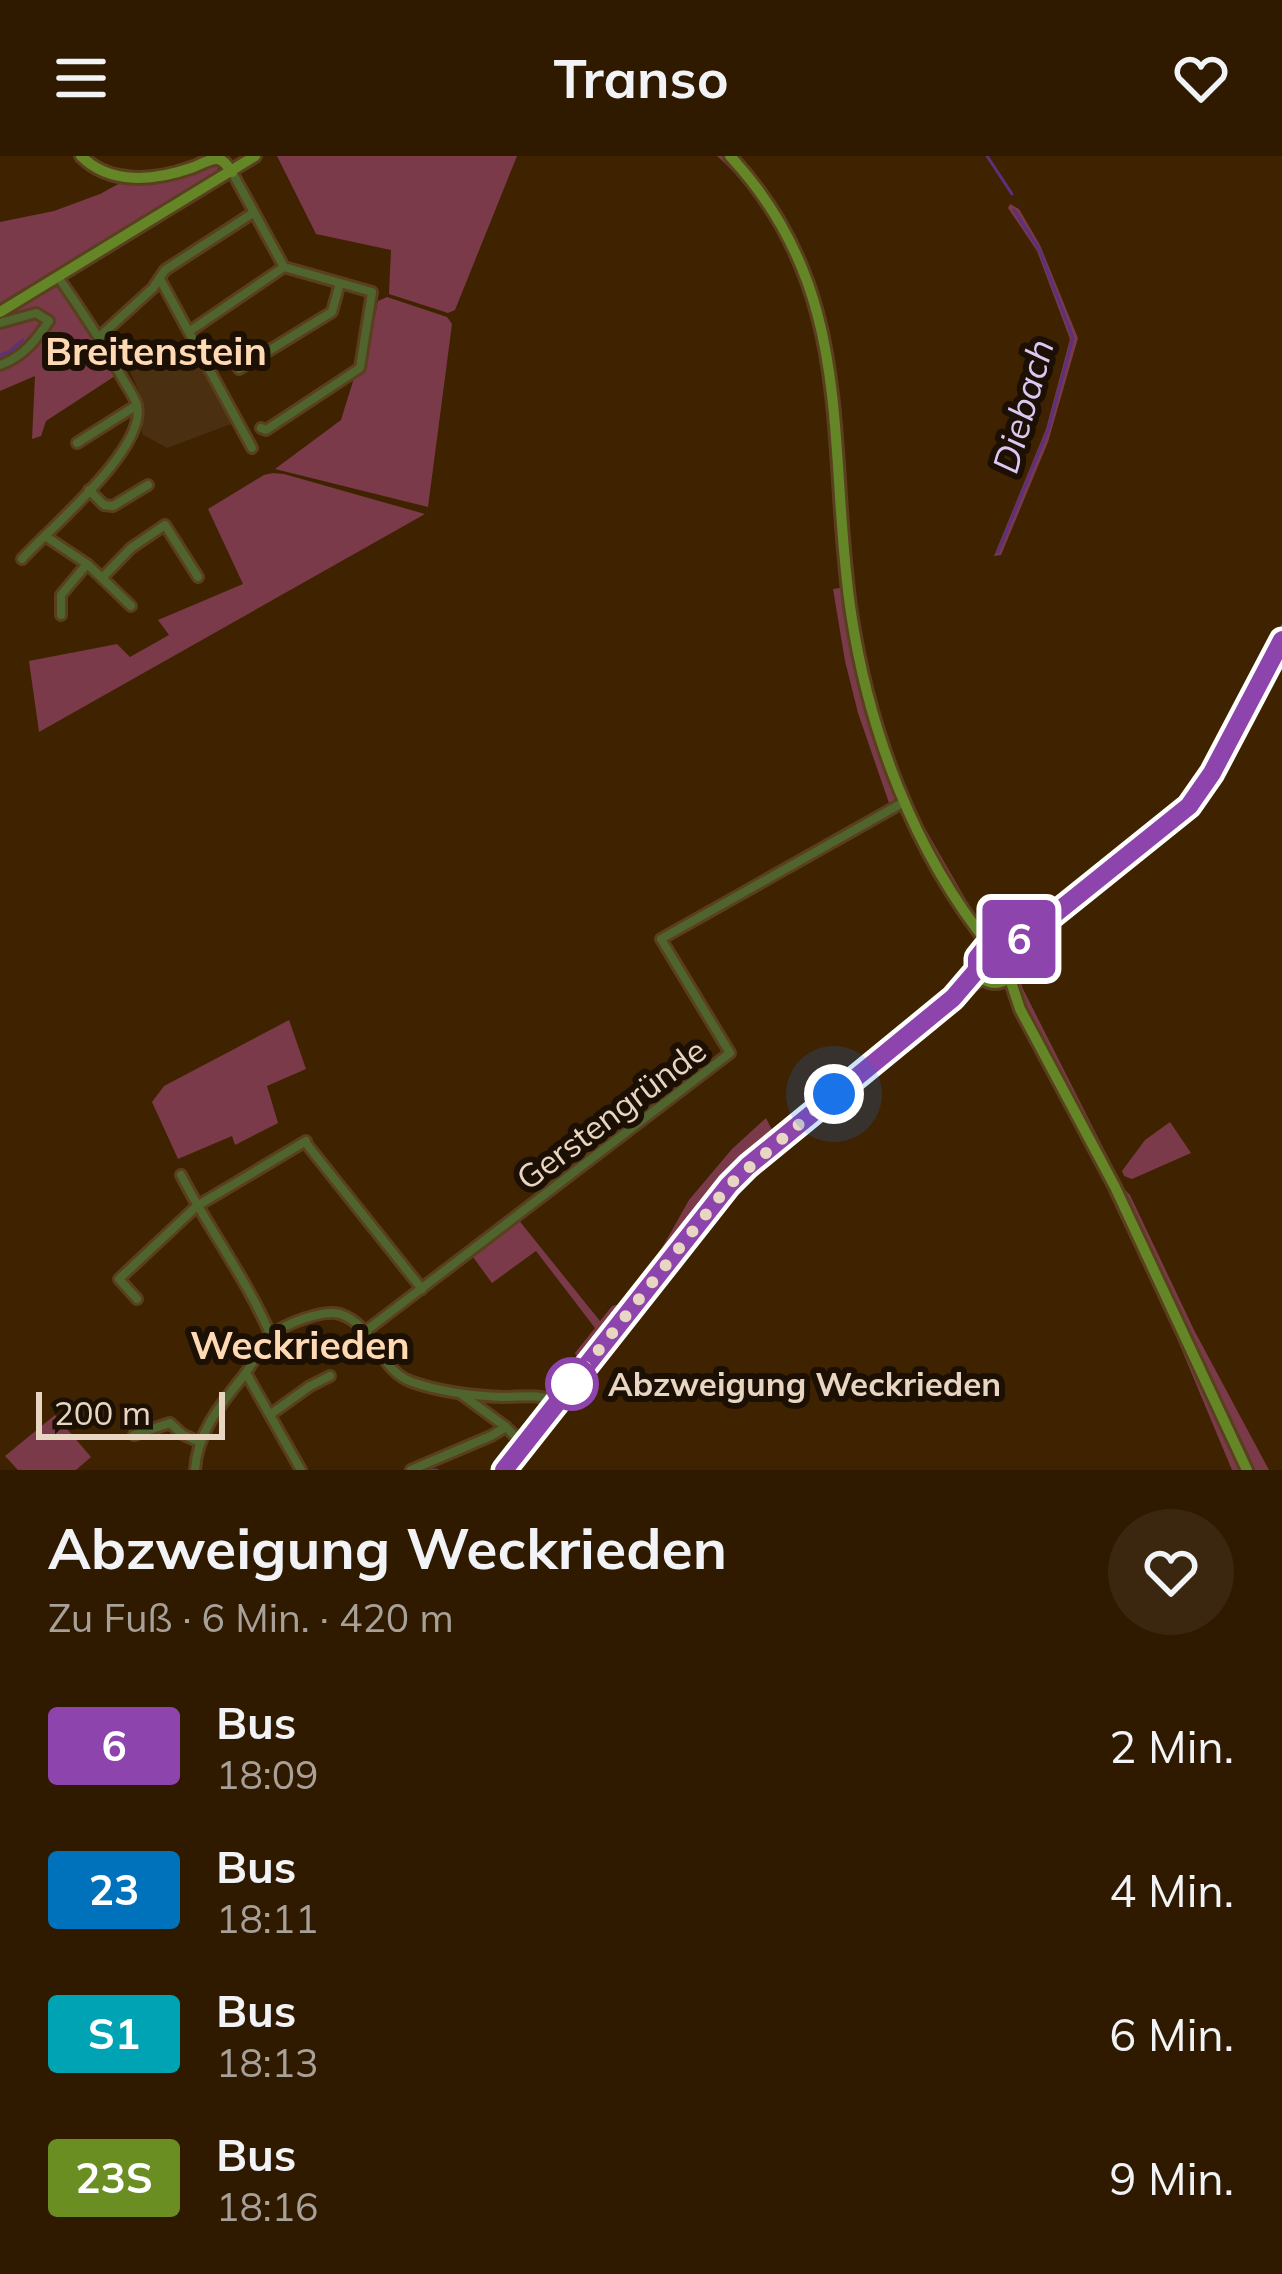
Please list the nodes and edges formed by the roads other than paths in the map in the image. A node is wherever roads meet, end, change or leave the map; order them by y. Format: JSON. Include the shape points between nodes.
{"nodes":[{"id":1,"x":81,"y":156,"type":"edge"},
{"id":2,"x":255,"y":156,"type":"edge"},
{"id":3,"x":730,"y":156,"type":"edge"},
{"id":4,"x":232,"y":172,"type":"junction"},
{"id":5,"x":254,"y":213,"type":"junction"},
{"id":6,"x":284,"y":266,"type":"junction"},
{"id":7,"x":58,"y":278,"type":"junction"},
{"id":8,"x":159,"y":278,"type":"junction"},
{"id":9,"x":340,"y":283,"type":"junction"},
{"id":10,"x":0,"y":311,"type":"edge"},
{"id":11,"x":0,"y":323,"type":"edge"},
{"id":12,"x":190,"y":331,"type":"junction"},
{"id":13,"x":98,"y":338,"type":"junction"},
{"id":14,"x":0,"y":365,"type":"edge"},
{"id":15,"x":239,"y":369,"type":"dead end"},
{"id":16,"x":136,"y":405,"type":"junction"},
{"id":17,"x":261,"y":428,"type":"dead end"},
{"id":18,"x":77,"y":443,"type":"dead end"},
{"id":19,"x":252,"y":448,"type":"dead end"},
{"id":20,"x":148,"y":485,"type":"dead end"},
{"id":21,"x":89,"y":490,"type":"junction"},
{"id":22,"x":45,"y":536,"type":"junction"},
{"id":23,"x":22,"y":559,"type":"dead end"},
{"id":24,"x":87,"y":564,"type":"junction"},
{"id":25,"x":198,"y":577,"type":"dead end"},
{"id":26,"x":105,"y":580,"type":"junction"},
{"id":27,"x":131,"y":606,"type":"dead end"},
{"id":28,"x":61,"y":615,"type":"dead end"},
{"id":29,"x":1282,"y":640,"type":"edge"},
{"id":30,"x":904,"y":802,"type":"junction"},
{"id":31,"x":996,"y":951,"type":"junction"},
{"id":32,"x":980,"y":974,"type":"junction"},
{"id":33,"x":1004,"y":979,"type":"junction"},
{"id":34,"x":181,"y":1175,"type":"dead end"},
{"id":35,"x":197,"y":1206,"type":"junction"},
{"id":36,"x":422,"y":1289,"type":"junction"},
{"id":37,"x":137,"y":1299,"type":"dead end"},
{"id":38,"x":367,"y":1330,"type":"junction"},
{"id":39,"x":271,"y":1336,"type":"junction"},
{"id":40,"x":246,"y":1373,"type":"junction"},
{"id":41,"x":330,"y":1376,"type":"dead end"},
{"id":42,"x":460,"y":1394,"type":"junction"},
{"id":43,"x":557,"y":1402,"type":"junction"},
{"id":44,"x":271,"y":1414,"type":"junction"},
{"id":45,"x":506,"y":1427,"type":"junction"},
{"id":46,"x":134,"y":1435,"type":"dead end"},
{"id":47,"x":199,"y":1442,"type":"junction"},
{"id":48,"x":524,"y":1444,"type":"junction"},
{"id":49,"x":1244,"y":1465,"type":"edge"},
{"id":50,"x":195,"y":1470,"type":"edge"},
{"id":51,"x":301,"y":1470,"type":"edge"},
{"id":52,"x":411,"y":1470,"type":"edge"},
{"id":53,"x":504,"y":1470,"type":"edge"}],
"edges":[{"from":1,"to":4,"type":"main road","via":[[119,177],[164,175],[215,159]]},
{"from":2,"to":4,"type":"main road"},
{"from":3,"to":30,"type":"main road","via":[[786,231],[817,308],[834,403],[851,612],[864,682]]},
{"from":4,"to":5,"type":"street"},
{"from":4,"to":7,"type":"main road"},
{"from":5,"to":6,"type":"street"},
{"from":5,"to":8,"type":"street"},
{"from":6,"to":9,"type":"street"},
{"from":6,"to":12,"type":"street"},
{"from":7,"to":10,"type":"main road"},
{"from":7,"to":13,"type":"street"},
{"from":8,"to":12,"type":"street"},
{"from":8,"to":13,"type":"street"},
{"from":9,"to":15,"type":"street","via":[[332,312]]},
{"from":9,"to":17,"type":"street","via":[[372,292],[360,368]]},
{"from":11,"to":14,"type":"street","via":[[36,313],[49,321],[35,342]]},
{"from":12,"to":19,"type":"street"},
{"from":13,"to":16,"type":"street"},
{"from":16,"to":18,"type":"street"},
{"from":16,"to":21,"type":"street","via":[[124,450]]},
{"from":20,"to":21,"type":"street","via":[[113,506]]},
{"from":21,"to":22,"type":"street"},
{"from":22,"to":23,"type":"street"},
{"from":22,"to":24,"type":"street"},
{"from":24,"to":26,"type":"street"},
{"from":24,"to":28,"type":"street","via":[[61,595]]},
{"from":25,"to":26,"type":"street","via":[[165,525],[131,548]]},
{"from":26,"to":27,"type":"street"},
{"from":29,"to":31,"type":"main road","via":[[1189,806],[1036,929]]},
{"from":30,"to":31,"type":"main road","via":[[967,917]]},
{"from":30,"to":36,"type":"street","name":"Gerstengründe","via":[[662,939],[730,1054]]},
{"from":31,"to":32,"type":"main road","via":[[977,958]]},
{"from":31,"to":33,"type":"main road","via":[[1013,964]]},
{"from":32,"to":33,"type":"main road"},
{"from":32,"to":43,"type":"main road","via":[[748,1166]]},
{"from":33,"to":49,"type":"main road","via":[[1114,1187]]},
{"from":34,"to":35,"type":"street"},
{"from":35,"to":36,"type":"street","via":[[306,1141]]},
{"from":35,"to":37,"type":"street","via":[[119,1280]]},
{"from":35,"to":39,"type":"street"},
{"from":36,"to":38,"type":"street","name":"Gerstengründe"},
{"from":38,"to":39,"type":"street","via":[[329,1312]]},
{"from":38,"to":42,"type":"street","via":[[406,1381]]},
{"from":39,"to":40,"type":"street"},
{"from":40,"to":44,"type":"street"},
{"from":40,"to":47,"type":"street"},
{"from":41,"to":44,"type":"street"},
{"from":42,"to":43,"type":"street"},
{"from":42,"to":45,"type":"street"},
{"from":43,"to":48,"type":"main road"},
{"from":44,"to":51,"type":"street"},
{"from":45,"to":48,"type":"street"},
{"from":45,"to":52,"type":"street"},
{"from":46,"to":47,"type":"street","via":[[170,1423]]},
{"from":47,"to":50,"type":"street"},
{"from":48,"to":53,"type":"main road"}]}
